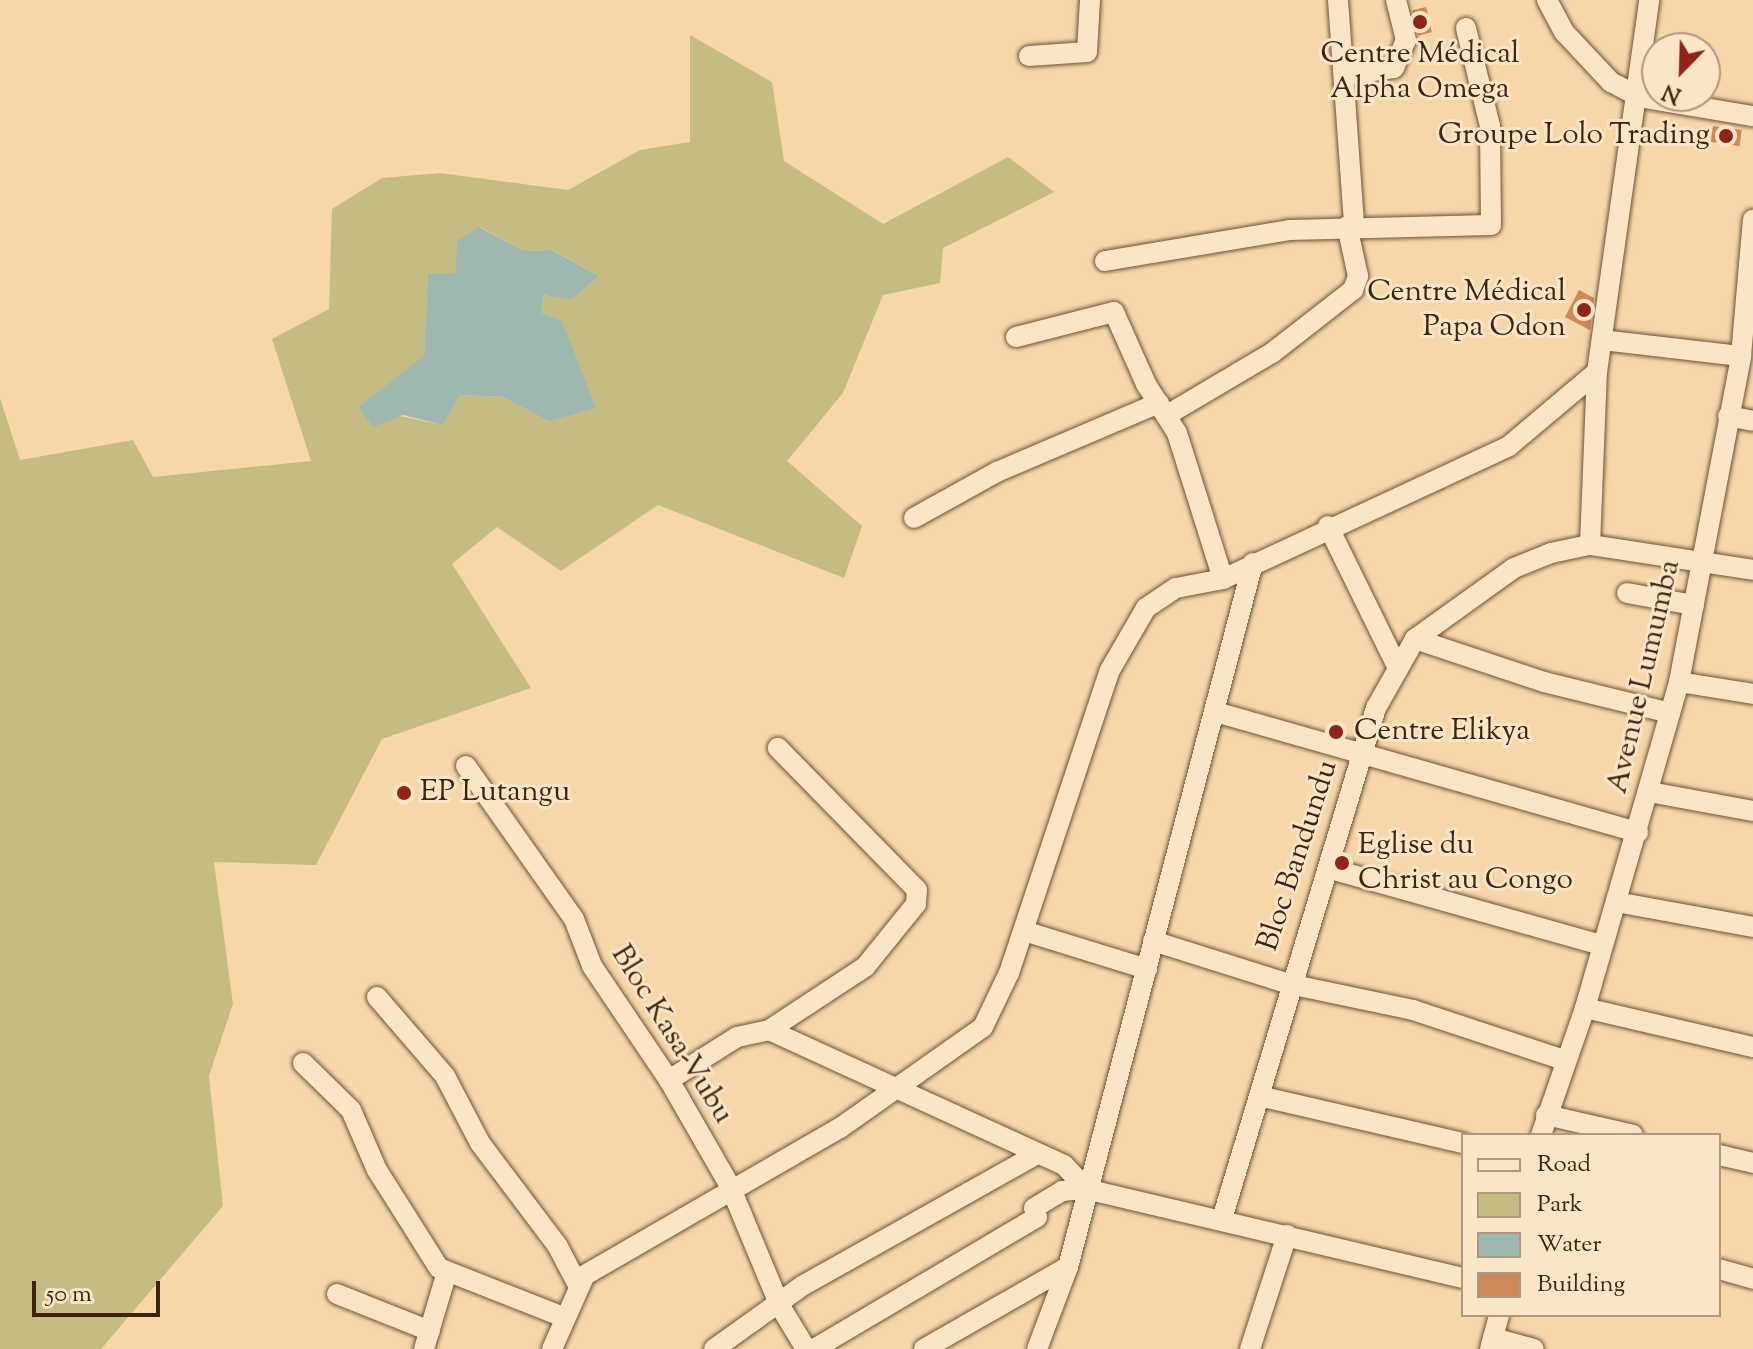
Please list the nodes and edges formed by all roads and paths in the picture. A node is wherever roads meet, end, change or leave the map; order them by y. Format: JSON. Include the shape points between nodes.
{"nodes":[{"id":1,"x":1090,"y":0,"type":"edge"},
{"id":2,"x":1338,"y":0,"type":"edge"},
{"id":3,"x":1396,"y":0,"type":"edge"},
{"id":4,"x":1547,"y":0,"type":"edge"},
{"id":5,"x":1649,"y":0,"type":"edge"},
{"id":6,"x":1466,"y":28,"type":"dead end"},
{"id":7,"x":1029,"y":56,"type":"dead end"},
{"id":8,"x":1345,"y":75,"type":"junction"},
{"id":9,"x":1639,"y":97,"type":"junction"},
{"id":10,"x":1753,"y":116,"type":"edge"},
{"id":11,"x":1753,"y":220,"type":"edge"},
{"id":12,"x":1351,"y":226,"type":"junction"},
{"id":13,"x":1105,"y":261,"type":"dead end"},
{"id":14,"x":1751,"y":282,"type":"edge"},
{"id":15,"x":1016,"y":337,"type":"dead end"},
{"id":16,"x":1602,"y":340,"type":"junction"},
{"id":17,"x":1741,"y":356,"type":"junction"},
{"id":18,"x":1597,"y":372,"type":"junction"},
{"id":19,"x":1163,"y":409,"type":"junction"},
{"id":20,"x":1728,"y":416,"type":"junction"},
{"id":21,"x":1753,"y":421,"type":"edge"},
{"id":22,"x":914,"y":518,"type":"dead end"},
{"id":23,"x":1328,"y":526,"type":"junction"},
{"id":24,"x":1590,"y":545,"type":"junction"},
{"id":25,"x":1704,"y":562,"type":"junction"},
{"id":26,"x":1253,"y":563,"type":"junction"},
{"id":27,"x":1753,"y":570,"type":"edge"},
{"id":28,"x":1223,"y":579,"type":"junction"},
{"id":29,"x":1627,"y":593,"type":"dead end"},
{"id":30,"x":1694,"y":605,"type":"junction"},
{"id":31,"x":1415,"y":639,"type":"junction"},
{"id":32,"x":1396,"y":664,"type":"junction"},
{"id":33,"x":1679,"y":682,"type":"junction"},
{"id":34,"x":1753,"y":694,"type":"edge"},
{"id":35,"x":1216,"y":712,"type":"junction"},
{"id":36,"x":1670,"y":713,"type":"junction"},
{"id":37,"x":778,"y":748,"type":"dead end"},
{"id":38,"x":1362,"y":756,"type":"junction"},
{"id":39,"x":466,"y":766,"type":"dead end"},
{"id":40,"x":1649,"y":792,"type":"junction"},
{"id":41,"x":1753,"y":811,"type":"edge"},
{"id":42,"x":1638,"y":832,"type":"junction"},
{"id":43,"x":1331,"y":869,"type":"junction"},
{"id":44,"x":1616,"y":902,"type":"junction"},
{"id":45,"x":1753,"y":927,"type":"edge"},
{"id":46,"x":1024,"y":931,"type":"junction"},
{"id":47,"x":1153,"y":941,"type":"junction"},
{"id":48,"x":1602,"y":945,"type":"junction"},
{"id":49,"x":1147,"y":969,"type":"junction"},
{"id":50,"x":1289,"y":984,"type":"junction"},
{"id":51,"x":377,"y":997,"type":"dead end"},
{"id":52,"x":1585,"y":1008,"type":"junction"},
{"id":53,"x":769,"y":1030,"type":"junction"},
{"id":54,"x":1753,"y":1047,"type":"edge"},
{"id":55,"x":1564,"y":1060,"type":"junction"},
{"id":56,"x":303,"y":1063,"type":"dead end"},
{"id":57,"x":669,"y":1080,"type":"junction"},
{"id":58,"x":903,"y":1086,"type":"junction"},
{"id":59,"x":1259,"y":1096,"type":"junction"},
{"id":60,"x":1546,"y":1115,"type":"junction"},
{"id":61,"x":1542,"y":1133,"type":"edge"},
{"id":62,"x":1624,"y":1133,"type":"edge"},
{"id":63,"x":1461,"y":1143,"type":"edge"},
{"id":64,"x":1037,"y":1154,"type":"junction"},
{"id":65,"x":1721,"y":1155,"type":"edge"},
{"id":66,"x":1753,"y":1163,"type":"edge"},
{"id":67,"x":730,"y":1186,"type":"junction"},
{"id":68,"x":1086,"y":1189,"type":"junction"},
{"id":69,"x":1222,"y":1219,"type":"junction"},
{"id":70,"x":1287,"y":1235,"type":"junction"},
{"id":71,"x":1068,"y":1267,"type":"junction"},
{"id":72,"x":1721,"y":1270,"type":"edge"},
{"id":73,"x":447,"y":1272,"type":"junction"},
{"id":74,"x":1461,"y":1278,"type":"edge"},
{"id":75,"x":1753,"y":1279,"type":"edge"},
{"id":76,"x":578,"y":1285,"type":"junction"},
{"id":77,"x":337,"y":1294,"type":"dead end"},
{"id":78,"x":780,"y":1306,"type":"junction"},
{"id":79,"x":561,"y":1316,"type":"junction"},
{"id":80,"x":1498,"y":1317,"type":"edge"},
{"id":81,"x":427,"y":1340,"type":"edge"},
{"id":82,"x":1039,"y":1342,"type":"edge"},
{"id":83,"x":1491,"y":1343,"type":"edge"},
{"id":84,"x":552,"y":1349,"type":"edge"},
{"id":85,"x":714,"y":1349,"type":"edge"},
{"id":86,"x":806,"y":1349,"type":"edge"},
{"id":87,"x":814,"y":1349,"type":"edge"},
{"id":88,"x":924,"y":1349,"type":"edge"},
{"id":89,"x":1020,"y":1349,"type":"edge"},
{"id":90,"x":1250,"y":1349,"type":"edge"},
{"id":91,"x":1534,"y":1349,"type":"edge"}],
"edges":[{"from":1,"to":7,"type":"street","via":[[1087,52]]},
{"from":2,"to":8,"type":"street"},
{"from":3,"to":8,"type":"street","via":[[1406,40],[1394,68]]},
{"from":4,"to":9,"type":"street","via":[[1587,58],[1611,82]]},
{"from":5,"to":9,"type":"street"},
{"from":6,"to":12,"type":"street","via":[[1490,126],[1495,175],[1491,225]]},
{"from":8,"to":12,"type":"street"},
{"from":9,"to":10,"type":"street"},
{"from":9,"to":16,"type":"street"},
{"from":11,"to":14,"type":"street","name":"Avenue Lumumba"},
{"from":12,"to":13,"type":"street"},
{"from":12,"to":19,"type":"street","via":[[1358,276],[1353,290],[1272,353]]},
{"from":14,"to":17,"type":"street","name":"Avenue Lumumba"},
{"from":15,"to":19,"type":"street","via":[[1114,312]]},
{"from":16,"to":17,"type":"street"},
{"from":16,"to":18,"type":"street"},
{"from":17,"to":20,"type":"street","name":"Avenue Lumumba"},
{"from":18,"to":23,"type":"street","via":[[1509,446]]},
{"from":18,"to":24,"type":"street"},
{"from":19,"to":22,"type":"street","via":[[997,472]]},
{"from":19,"to":28,"type":"street","via":[[1189,465]]},
{"from":20,"to":21,"type":"street"},
{"from":20,"to":25,"type":"street","name":"Avenue Lumumba"},
{"from":23,"to":26,"type":"street"},
{"from":23,"to":32,"type":"street"},
{"from":24,"to":25,"type":"street","name":"Bloc Bandundu"},
{"from":24,"to":31,"type":"street","name":"Bloc Bandundu","via":[[1514,568]]},
{"from":25,"to":27,"type":"street","name":"Bloc Bandundu"},
{"from":25,"to":30,"type":"street","name":"Avenue Lumumba"},
{"from":26,"to":28,"type":"street"},
{"from":26,"to":35,"type":"street"},
{"from":28,"to":46,"type":"street","via":[[1176,588],[1146,608],[1110,670]]},
{"from":29,"to":30,"type":"street"},
{"from":30,"to":33,"type":"street","name":"Avenue Lumumba"},
{"from":31,"to":32,"type":"street","name":"Bloc Bandundu"},
{"from":31,"to":36,"type":"street","via":[[1544,682]]},
{"from":32,"to":38,"type":"street","name":"Bloc Bandundu"},
{"from":33,"to":34,"type":"street"},
{"from":33,"to":36,"type":"street","name":"Avenue Lumumba"},
{"from":35,"to":38,"type":"street"},
{"from":35,"to":47,"type":"street"},
{"from":36,"to":40,"type":"street","name":"Avenue Lumumba"},
{"from":37,"to":53,"type":"street","via":[[917,890],[916,904],[865,967]]},
{"from":38,"to":42,"type":"street"},
{"from":38,"to":43,"type":"street","name":"Bloc Bandundu"},
{"from":39,"to":57,"type":"street","name":"Bloc Kasa-Vubu","via":[[574,919],[592,966]]},
{"from":40,"to":41,"type":"street"},
{"from":40,"to":42,"type":"street","name":"Avenue Lumumba"},
{"from":42,"to":44,"type":"street","name":"Avenue Lumumba"},
{"from":43,"to":48,"type":"street"},
{"from":43,"to":50,"type":"street","name":"Bloc Bandundu"},
{"from":44,"to":45,"type":"street"},
{"from":44,"to":48,"type":"street","name":"Avenue Lumumba"},
{"from":46,"to":49,"type":"street"},
{"from":46,"to":58,"type":"street","via":[[983,1027]]},
{"from":47,"to":49,"type":"street"},
{"from":47,"to":50,"type":"street"},
{"from":48,"to":52,"type":"street","name":"Avenue Lumumba"},
{"from":49,"to":68,"type":"street"},
{"from":50,"to":55,"type":"street","via":[[1413,1010]]},
{"from":50,"to":59,"type":"street","name":"Bloc Bandundu"},
{"from":51,"to":76,"type":"street","via":[[445,1076],[480,1143],[557,1245]]},
{"from":52,"to":54,"type":"street"},
{"from":52,"to":55,"type":"street","name":"Avenue Lumumba"},
{"from":53,"to":57,"type":"street","via":[[737,1037]]},
{"from":53,"to":58,"type":"street"},
{"from":55,"to":60,"type":"street","name":"Avenue Lumumba"},
{"from":56,"to":73,"type":"street","via":[[351,1110],[377,1170]]},
{"from":57,"to":67,"type":"street","name":"Bloc Kasa-Vubu"},
{"from":58,"to":64,"type":"street"},
{"from":58,"to":67,"type":"street"},
{"from":59,"to":63,"type":"street"},
{"from":59,"to":69,"type":"street","name":"Bloc Bandundu"},
{"from":60,"to":61,"type":"street","name":"Avenue Lumumba"},
{"from":60,"to":62,"type":"street"},
{"from":64,"to":68,"type":"street","via":[[1064,1165]]},
{"from":64,"to":78,"type":"street","via":[[824,1273]]},
{"from":65,"to":66,"type":"street"},
{"from":67,"to":76,"type":"street","via":[[585,1275]]},
{"from":67,"to":78,"type":"street","name":"Bloc Kasa-Vubu"},
{"from":68,"to":69,"type":"street"},
{"from":68,"to":71,"type":"street"},
{"from":68,"to":87,"type":"street","via":[[1062,1191],[1040,1203],[1034,1208],[1037,1217]]},
{"from":69,"to":70,"type":"street"},
{"from":70,"to":74,"type":"street"},
{"from":70,"to":90,"type":"street"},
{"from":71,"to":82,"type":"street"},
{"from":71,"to":88,"type":"street"},
{"from":72,"to":75,"type":"street"},
{"from":73,"to":79,"type":"street"},
{"from":73,"to":81,"type":"street"},
{"from":76,"to":79,"type":"street"},
{"from":77,"to":81,"type":"street"},
{"from":78,"to":85,"type":"street"},
{"from":78,"to":86,"type":"street","name":"Bloc Kasa-Vubu"},
{"from":79,"to":84,"type":"street"},
{"from":80,"to":83,"type":"street"},
{"from":82,"to":89,"type":"street"},
{"from":83,"to":91,"type":"street"}]}
